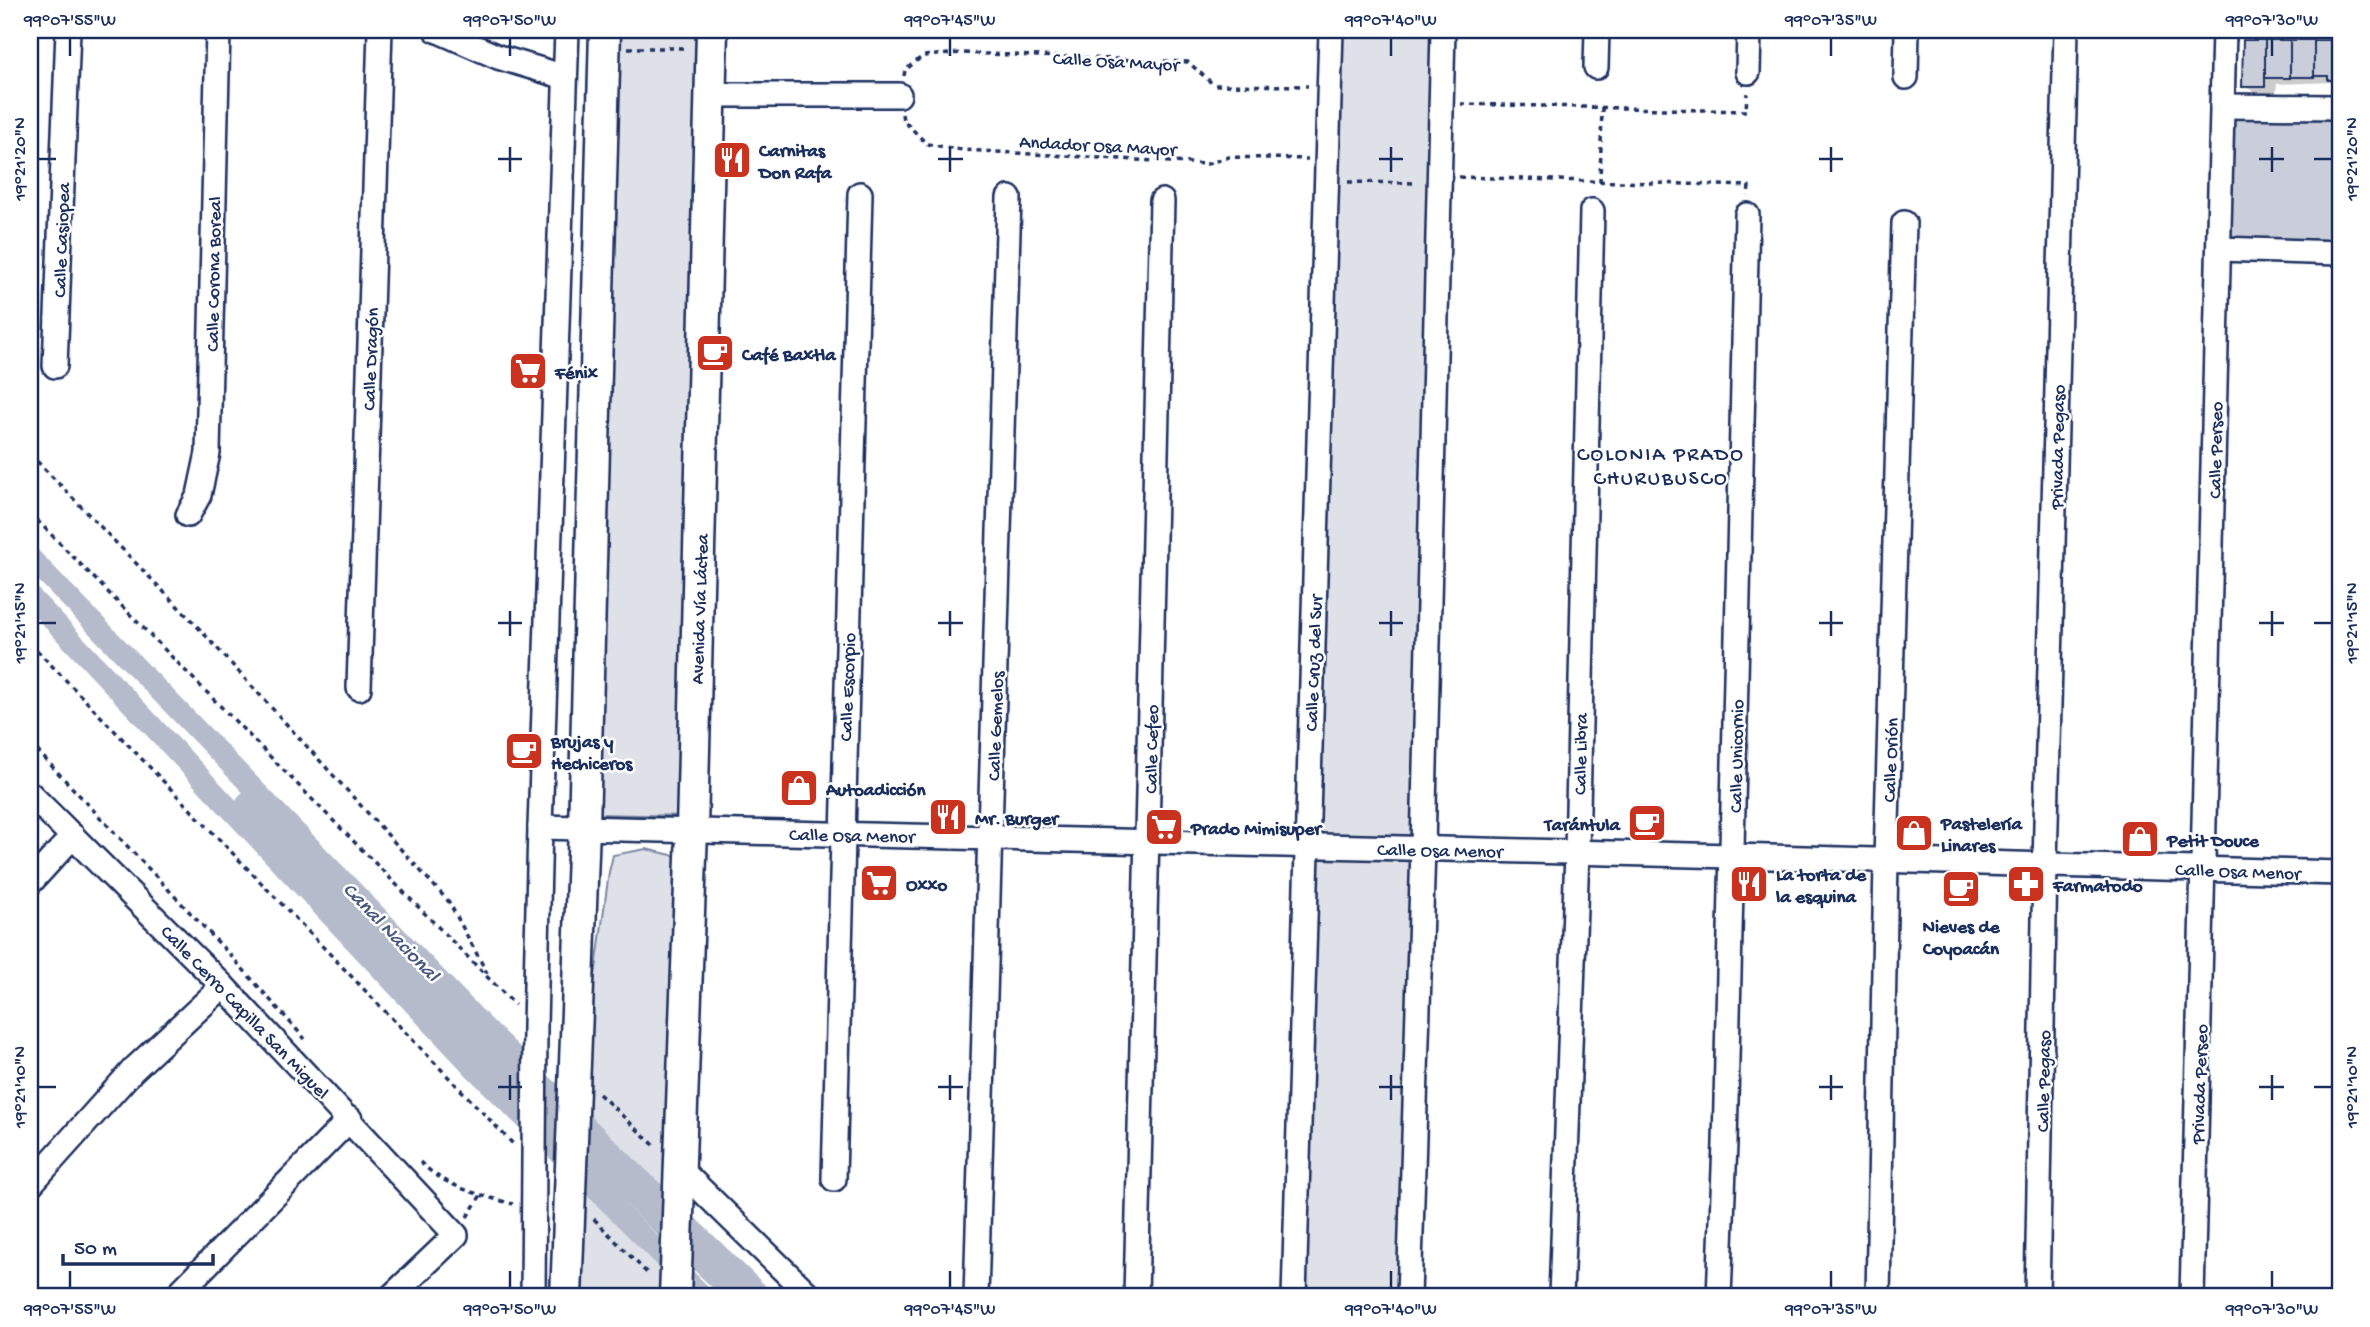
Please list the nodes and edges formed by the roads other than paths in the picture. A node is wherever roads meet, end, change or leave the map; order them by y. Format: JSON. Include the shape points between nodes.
{"nodes":[{"id":1,"x":68,"y":30,"type":"edge"},
{"id":2,"x":218,"y":30,"type":"edge"},
{"id":3,"x":380,"y":30,"type":"edge"},
{"id":4,"x":436,"y":30,"type":"edge"},
{"id":5,"x":567,"y":30,"type":"edge"},
{"id":6,"x":1331,"y":30,"type":"edge"},
{"id":7,"x":1443,"y":30,"type":"edge"},
{"id":8,"x":1597,"y":30,"type":"edge"},
{"id":9,"x":1749,"y":30,"type":"edge"},
{"id":10,"x":1907,"y":30,"type":"edge"},
{"id":11,"x":2066,"y":30,"type":"edge"},
{"id":12,"x":2224,"y":30,"type":"edge"},
{"id":13,"x":605,"y":39,"type":"edge"},
{"id":14,"x":712,"y":39,"type":"edge"},
{"id":15,"x":1595,"y":67,"type":"dead end"},
{"id":16,"x":1748,"y":72,"type":"road end"},
{"id":17,"x":565,"y":77,"type":"junction"},
{"id":18,"x":1906,"y":77,"type":"dead end"},
{"id":19,"x":711,"y":95,"type":"junction"},
{"id":20,"x":899,"y":95,"type":"road end"},
{"id":21,"x":2222,"y":106,"type":"junction"},
{"id":22,"x":2340,"y":107,"type":"edge"},
{"id":23,"x":860,"y":194,"type":"dead end"},
{"id":24,"x":1009,"y":198,"type":"dead end"},
{"id":25,"x":1162,"y":201,"type":"dead end"},
{"id":26,"x":1592,"y":211,"type":"dead end"},
{"id":27,"x":1747,"y":215,"type":"road end"},
{"id":28,"x":1904,"y":223,"type":"dead end"},
{"id":29,"x":2219,"y":249,"type":"junction"},
{"id":30,"x":2340,"y":253,"type":"edge"},
{"id":31,"x":55,"y":366,"type":"dead end"},
{"id":32,"x":188,"y":515,"type":"dead end"},
{"id":33,"x":359,"y":688,"type":"dead end"},
{"id":34,"x":30,"y":794,"type":"edge"},
{"id":35,"x":540,"y":827,"type":"junction"},
{"id":36,"x":584,"y":828,"type":"junction"},
{"id":37,"x":692,"y":830,"type":"junction"},
{"id":38,"x":842,"y":834,"type":"junction"},
{"id":39,"x":72,"y":836,"type":"junction"},
{"id":40,"x":991,"y":838,"type":"junction"},
{"id":41,"x":1148,"y":841,"type":"junction"},
{"id":42,"x":1307,"y":845,"type":"junction"},
{"id":43,"x":1423,"y":848,"type":"junction"},
{"id":44,"x":1577,"y":852,"type":"junction"},
{"id":45,"x":1732,"y":856,"type":"junction"},
{"id":46,"x":1886,"y":860,"type":"junction"},
{"id":47,"x":2045,"y":864,"type":"junction"},
{"id":48,"x":2205,"y":870,"type":"junction"},
{"id":49,"x":2340,"y":873,"type":"edge"},
{"id":50,"x":30,"y":883,"type":"edge"},
{"id":51,"x":223,"y":986,"type":"junction"},
{"id":52,"x":350,"y":1119,"type":"junction"},
{"id":53,"x":680,"y":1179,"type":"junction"},
{"id":54,"x":834,"y":1179,"type":"dead end"},
{"id":55,"x":30,"y":1185,"type":"edge"},
{"id":56,"x":668,"y":1287,"type":"edge"},
{"id":57,"x":175,"y":1297,"type":"edge"},
{"id":58,"x":391,"y":1297,"type":"edge"},
{"id":59,"x":533,"y":1297,"type":"edge"},
{"id":60,"x":566,"y":1297,"type":"edge"},
{"id":61,"x":811,"y":1297,"type":"edge"},
{"id":62,"x":975,"y":1297,"type":"edge"},
{"id":63,"x":1136,"y":1297,"type":"edge"},
{"id":64,"x":1294,"y":1297,"type":"edge"},
{"id":65,"x":1409,"y":1297,"type":"edge"},
{"id":66,"x":1561,"y":1297,"type":"edge"},
{"id":67,"x":1719,"y":1297,"type":"edge"},
{"id":68,"x":1878,"y":1297,"type":"edge"},
{"id":69,"x":2037,"y":1297,"type":"edge"},
{"id":70,"x":2192,"y":1297,"type":"edge"}],
"edges":[{"from":1,"to":31,"type":"street","name":"Calle Casiopea"},
{"from":2,"to":32,"type":"street","name":"Calle Corona Boreal","via":[[208,453],[199,495]]},
{"from":3,"to":33,"type":"street","name":"Calle Dragón"},
{"from":4,"to":17,"type":"street","via":[[498,57]]},
{"from":5,"to":17,"type":"street"},
{"from":6,"to":42,"type":"street","name":"Calle Cruz del Sur"},
{"from":7,"to":43,"type":"street"},
{"from":8,"to":15,"type":"street"},
{"from":9,"to":16,"type":"street"},
{"from":10,"to":18,"type":"street"},
{"from":11,"to":47,"type":"street","name":"Privada Pegaso"},
{"from":12,"to":21,"type":"street","name":"Calle Perseo"},
{"from":13,"to":36,"type":"main road"},
{"from":14,"to":19,"type":"main road","name":"Avenida Vía Láctea"},
{"from":17,"to":35,"type":"street"},
{"from":19,"to":20,"type":"street"},
{"from":19,"to":37,"type":"main road","name":"Avenida Vía Láctea"},
{"from":21,"to":22,"type":"street"},
{"from":21,"to":29,"type":"street","name":"Calle Perseo"},
{"from":23,"to":38,"type":"street","name":"Calle Escorpio"},
{"from":24,"to":40,"type":"street","name":"Calle Gemelos"},
{"from":25,"to":41,"type":"street","name":"Calle Cefeo"},
{"from":26,"to":44,"type":"street","name":"Calle Libra"},
{"from":27,"to":45,"type":"street","name":"Calle Unicornio"},
{"from":28,"to":46,"type":"street","name":"Calle Orión"},
{"from":29,"to":30,"type":"street"},
{"from":29,"to":48,"type":"street","name":"Calle Perseo"},
{"from":34,"to":39,"type":"street","name":"Calle Cerro Capilla San Miguel"},
{"from":35,"to":36,"type":"street","name":"Calle Osa Menor"},
{"from":35,"to":59,"type":"street"},
{"from":36,"to":37,"type":"street","name":"Calle Osa Menor"},
{"from":36,"to":60,"type":"main road"},
{"from":37,"to":38,"type":"street","name":"Calle Osa Menor"},
{"from":37,"to":53,"type":"main road","name":"Avenida Vía Láctea"},
{"from":38,"to":40,"type":"street","name":"Calle Osa Menor"},
{"from":38,"to":54,"type":"street","name":"Calle Escorpio"},
{"from":39,"to":50,"type":"street"},
{"from":39,"to":51,"type":"street","name":"Calle Cerro Capilla San Miguel"},
{"from":40,"to":41,"type":"street","name":"Calle Osa Menor"},
{"from":40,"to":62,"type":"street","name":"Calle Gemelos"},
{"from":41,"to":42,"type":"street","name":"Calle Osa Menor"},
{"from":41,"to":63,"type":"street","name":"Calle Cefeo"},
{"from":42,"to":43,"type":"street","name":"Calle Osa Menor"},
{"from":42,"to":64,"type":"street","name":"Calle Cruz del Sur"},
{"from":43,"to":44,"type":"street","name":"Calle Osa Menor"},
{"from":43,"to":65,"type":"street"},
{"from":44,"to":45,"type":"street","name":"Calle Osa Menor"},
{"from":44,"to":66,"type":"street","name":"Calle Libra"},
{"from":45,"to":46,"type":"street","name":"Calle Osa Menor"},
{"from":45,"to":67,"type":"street","name":"Calle Unicornio"},
{"from":46,"to":47,"type":"street","name":"Calle Osa Menor"},
{"from":46,"to":68,"type":"street","name":"Calle Orión"},
{"from":47,"to":48,"type":"street","name":"Calle Osa Menor"},
{"from":47,"to":69,"type":"street","name":"Calle Pegaso"},
{"from":48,"to":49,"type":"street","name":"Calle Osa Menor"},
{"from":48,"to":70,"type":"street","name":"Privada Perseo"},
{"from":51,"to":52,"type":"street","name":"Calle Cerro Capilla San Miguel"},
{"from":51,"to":55,"type":"street","via":[[133,1070]]},
{"from":52,"to":57,"type":"street"},
{"from":52,"to":58,"type":"street","name":"Calle Cerro Capilla San Miguel","via":[[456,1235]]},
{"from":53,"to":56,"type":"main road","name":"Avenida Vía Láctea"},
{"from":53,"to":61,"type":"street"}]}
